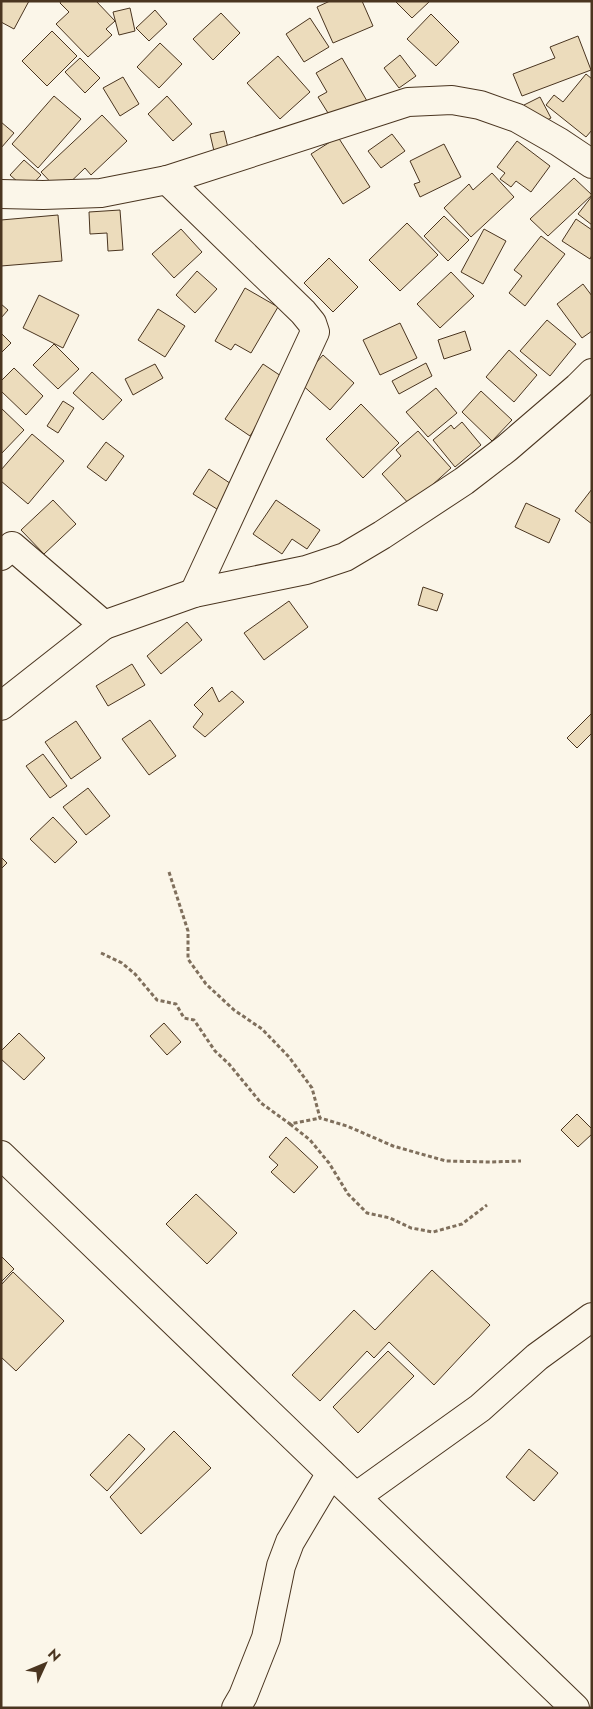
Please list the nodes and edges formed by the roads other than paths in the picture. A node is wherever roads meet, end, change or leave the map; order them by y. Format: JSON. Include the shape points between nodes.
{"nodes":[{"id":1,"x":592,"y":164,"type":"edge"},
{"id":2,"x":167,"y":180,"type":"junction"},
{"id":3,"x":1,"y":194,"type":"edge"},
{"id":4,"x":592,"y":373,"type":"edge"},
{"id":5,"x":5,"y":546,"type":"edge"},
{"id":6,"x":194,"y":593,"type":"junction"},
{"id":7,"x":104,"y":625,"type":"junction"},
{"id":8,"x":1,"y":706,"type":"edge"},
{"id":9,"x":1,"y":1155,"type":"edge"},
{"id":10,"x":592,"y":1317,"type":"edge"},
{"id":11,"x":331,"y":1473,"type":"junction"},
{"id":12,"x":357,"y":1496,"type":"junction"},
{"id":13,"x":564,"y":1704,"type":"edge"},
{"id":14,"x":236,"y":1708,"type":"edge"}],
"edges":[{"from":1,"to":2,"type":"street","via":[[517,118],[480,105],[452,100],[408,102]]},
{"from":2,"to":3,"type":"street","via":[[101,193]]},
{"from":2,"to":6,"type":"street","via":[[303,312],[315,332]]},
{"from":4,"to":6,"type":"street","via":[[507,448],[464,481],[345,557],[306,570]]},
{"from":5,"to":7,"type":"street"},
{"from":6,"to":7,"type":"street"},
{"from":7,"to":8,"type":"street"},
{"from":9,"to":11,"type":"street"},
{"from":10,"to":12,"type":"street","via":[[537,1357],[480,1408]]},
{"from":11,"to":12,"type":"street"},
{"from":11,"to":14,"type":"street","via":[[290,1542],[281,1566],[266,1638]]},
{"from":12,"to":13,"type":"street"}]}
